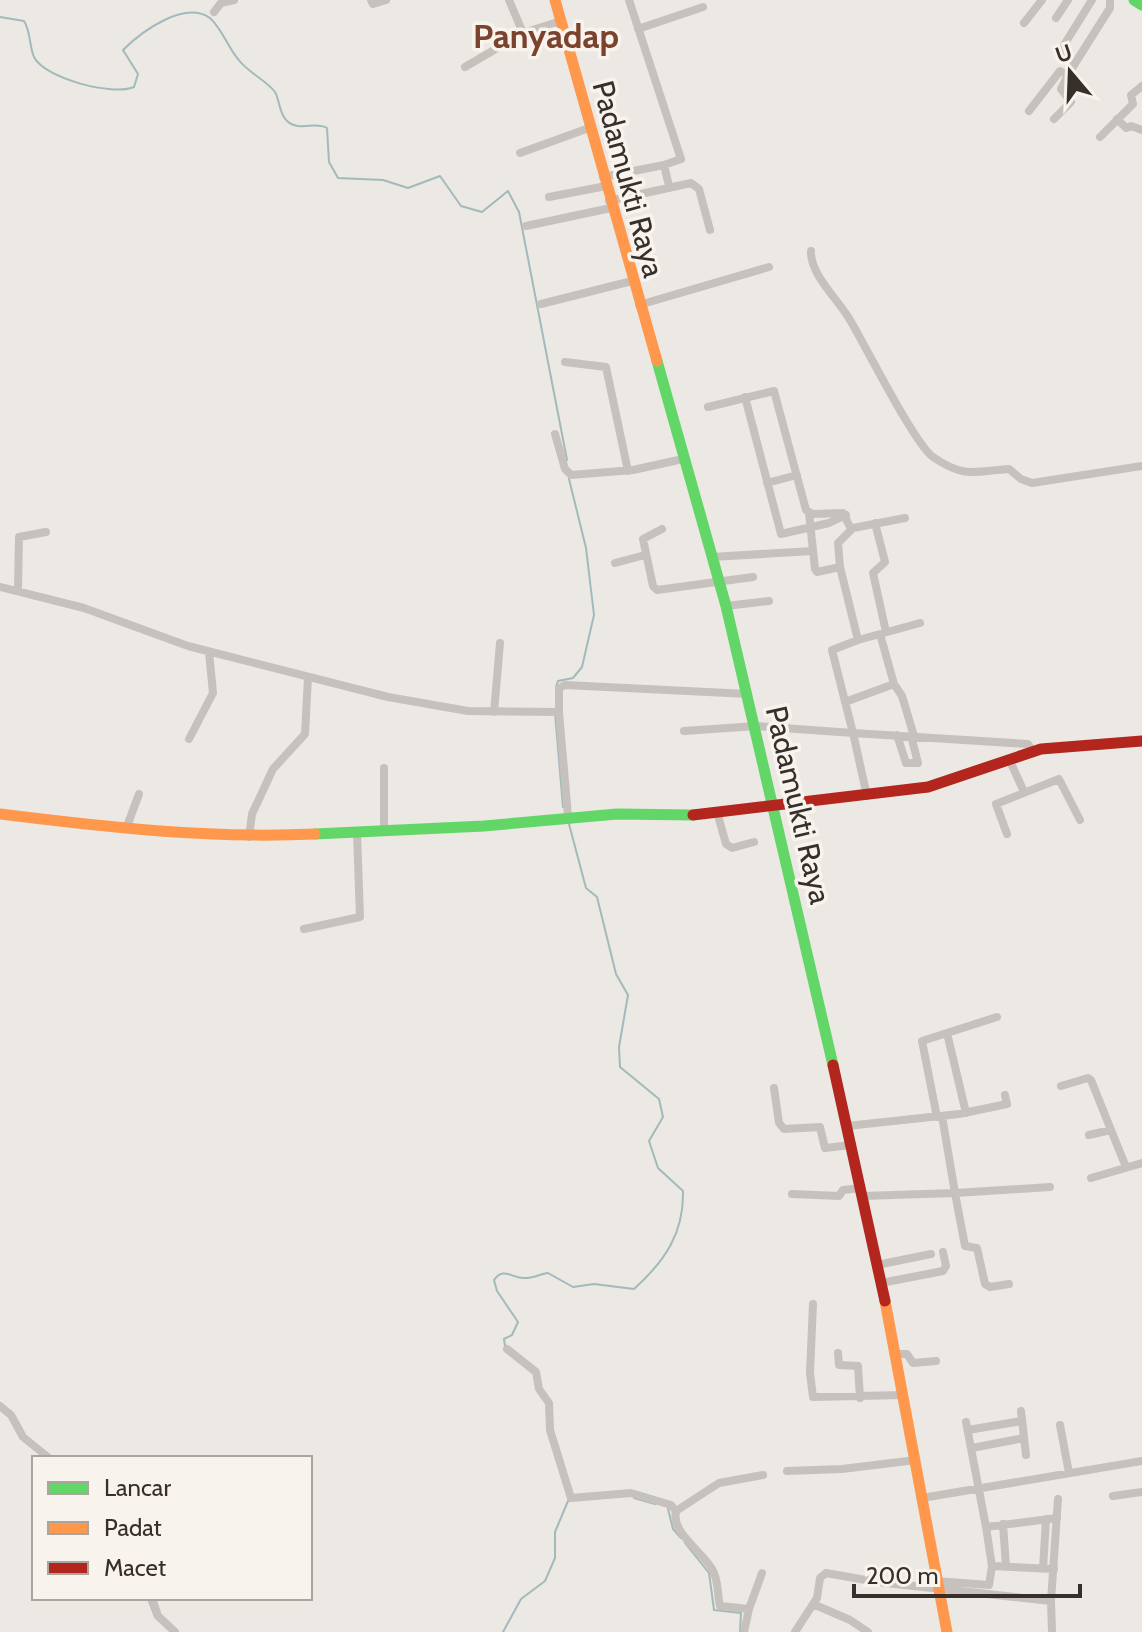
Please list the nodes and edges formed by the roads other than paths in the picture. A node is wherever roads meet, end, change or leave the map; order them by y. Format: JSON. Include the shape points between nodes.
{"nodes":[{"id":1,"x":234,"y":0,"type":"edge"},
{"id":2,"x":371,"y":0,"type":"edge"},
{"id":3,"x":386,"y":0,"type":"edge"},
{"id":4,"x":509,"y":0,"type":"edge"},
{"id":5,"x":555,"y":0,"type":"edge"},
{"id":6,"x":629,"y":0,"type":"edge"},
{"id":7,"x":1042,"y":0,"type":"edge"},
{"id":8,"x":1068,"y":0,"type":"edge"},
{"id":9,"x":1092,"y":0,"type":"edge"},
{"id":10,"x":1110,"y":0,"type":"edge"},
{"id":11,"x":1134,"y":0,"type":"edge"},
{"id":12,"x":1142,"y":5,"type":"edge"},
{"id":13,"x":703,"y":7,"type":"dead end"},
{"id":14,"x":214,"y":12,"type":"dead end"},
{"id":15,"x":1056,"y":18,"type":"dead end"},
{"id":16,"x":561,"y":21,"type":"junction"},
{"id":17,"x":1024,"y":23,"type":"dead end"},
{"id":18,"x":638,"y":29,"type":"junction"},
{"id":19,"x":523,"y":33,"type":"junction"},
{"id":20,"x":1074,"y":65,"type":"junction"},
{"id":21,"x":465,"y":67,"type":"dead end"},
{"id":22,"x":1068,"y":75,"type":"junction"},
{"id":23,"x":1142,"y":86,"type":"edge"},
{"id":24,"x":1029,"y":111,"type":"dead end"},
{"id":25,"x":1054,"y":119,"type":"dead end"},
{"id":26,"x":1117,"y":119,"type":"junction"},
{"id":27,"x":589,"y":128,"type":"junction"},
{"id":28,"x":1142,"y":130,"type":"edge"},
{"id":29,"x":1100,"y":137,"type":"dead end"},
{"id":30,"x":520,"y":153,"type":"dead end"},
{"id":31,"x":664,"y":165,"type":"junction"},
{"id":32,"x":604,"y":181,"type":"junction"},
{"id":33,"x":669,"y":186,"type":"junction"},
{"id":34,"x":549,"y":197,"type":"dead end"},
{"id":35,"x":610,"y":204,"type":"junction"},
{"id":36,"x":526,"y":226,"type":"dead end"},
{"id":37,"x":710,"y":230,"type":"dead end"},
{"id":38,"x":811,"y":251,"type":"dead end"},
{"id":39,"x":769,"y":267,"type":"dead end"},
{"id":40,"x":632,"y":281,"type":"junction"},
{"id":41,"x":541,"y":304,"type":"dead end"},
{"id":42,"x":639,"y":306,"type":"junction"},
{"id":43,"x":565,"y":362,"type":"dead end"},
{"id":44,"x":745,"y":397,"type":"junction"},
{"id":45,"x":708,"y":407,"type":"dead end"},
{"id":46,"x":555,"y":434,"type":"dead end"},
{"id":47,"x":683,"y":459,"type":"junction"},
{"id":48,"x":1142,"y":466,"type":"edge"},
{"id":49,"x":628,"y":471,"type":"junction"},
{"id":50,"x":797,"y":475,"type":"junction"},
{"id":51,"x":767,"y":483,"type":"junction"},
{"id":52,"x":809,"y":513,"type":"junction"},
{"id":53,"x":846,"y":515,"type":"junction"},
{"id":54,"x":905,"y":518,"type":"dead end"},
{"id":55,"x":875,"y":523,"type":"junction"},
{"id":56,"x":810,"y":528,"type":"junction"},
{"id":57,"x":662,"y":529,"type":"dead end"},
{"id":58,"x":851,"y":529,"type":"junction"},
{"id":59,"x":46,"y":532,"type":"dead end"},
{"id":60,"x":812,"y":551,"type":"junction"},
{"id":61,"x":645,"y":555,"type":"junction"},
{"id":62,"x":712,"y":557,"type":"junction"},
{"id":63,"x":615,"y":563,"type":"dead end"},
{"id":64,"x":840,"y":567,"type":"junction"},
{"id":65,"x":753,"y":577,"type":"dead end"},
{"id":66,"x":719,"y":581,"type":"junction"},
{"id":67,"x":0,"y":587,"type":"edge"},
{"id":68,"x":18,"y":590,"type":"junction"},
{"id":69,"x":769,"y":601,"type":"dead end"},
{"id":70,"x":726,"y":606,"type":"junction"},
{"id":71,"x":920,"y":623,"type":"dead end"},
{"id":72,"x":883,"y":633,"type":"junction"},
{"id":73,"x":858,"y":640,"type":"junction"},
{"id":74,"x":500,"y":643,"type":"dead end"},
{"id":75,"x":209,"y":652,"type":"junction"},
{"id":76,"x":308,"y":677,"type":"junction"},
{"id":77,"x":894,"y":684,"type":"junction"},
{"id":78,"x":748,"y":694,"type":"junction"},
{"id":79,"x":845,"y":702,"type":"junction"},
{"id":80,"x":494,"y":712,"type":"junction"},
{"id":81,"x":559,"y":712,"type":"junction"},
{"id":82,"x":756,"y":726,"type":"junction"},
{"id":83,"x":684,"y":731,"type":"dead end"},
{"id":84,"x":853,"y":733,"type":"junction"},
{"id":85,"x":897,"y":735,"type":"junction"},
{"id":86,"x":912,"y":736,"type":"junction"},
{"id":87,"x":189,"y":739,"type":"dead end"},
{"id":88,"x":1142,"y":741,"type":"edge"},
{"id":89,"x":1033,"y":752,"type":"junction"},
{"id":90,"x":1010,"y":761,"type":"junction"},
{"id":91,"x":384,"y":768,"type":"dead end"},
{"id":92,"x":1024,"y":792,"type":"junction"},
{"id":93,"x":139,"y":794,"type":"dead end"},
{"id":94,"x":867,"y":797,"type":"junction"},
{"id":95,"x":772,"y":805,"type":"junction"},
{"id":96,"x":717,"y":812,"type":"junction"},
{"id":97,"x":0,"y":814,"type":"edge"},
{"id":98,"x":568,"y":816,"type":"junction"},
{"id":99,"x":1080,"y":820,"type":"dead end"},
{"id":100,"x":126,"y":829,"type":"junction"},
{"id":101,"x":384,"y":832,"type":"junction"},
{"id":102,"x":357,"y":833,"type":"junction"},
{"id":103,"x":1007,"y":834,"type":"dead end"},
{"id":104,"x":249,"y":837,"type":"junction"},
{"id":105,"x":754,"y":842,"type":"dead end"},
{"id":106,"x":304,"y":929,"type":"dead end"},
{"id":107,"x":997,"y":1017,"type":"dead end"},
{"id":108,"x":947,"y":1033,"type":"junction"},
{"id":109,"x":1061,"y":1086,"type":"dead end"},
{"id":110,"x":774,"y":1088,"type":"dead end"},
{"id":111,"x":1005,"y":1095,"type":"dead end"},
{"id":112,"x":966,"y":1113,"type":"junction"},
{"id":113,"x":940,"y":1116,"type":"junction"},
{"id":114,"x":847,"y":1126,"type":"junction"},
{"id":115,"x":1111,"y":1130,"type":"junction"},
{"id":116,"x":1089,"y":1135,"type":"dead end"},
{"id":117,"x":851,"y":1145,"type":"junction"},
{"id":118,"x":1142,"y":1163,"type":"edge"},
{"id":119,"x":1126,"y":1167,"type":"junction"},
{"id":120,"x":1091,"y":1178,"type":"dead end"},
{"id":121,"x":1050,"y":1187,"type":"dead end"},
{"id":122,"x":862,"y":1192,"type":"junction"},
{"id":123,"x":955,"y":1193,"type":"junction"},
{"id":124,"x":792,"y":1194,"type":"dead end"},
{"id":125,"x":943,"y":1252,"type":"dead end"},
{"id":126,"x":931,"y":1254,"type":"dead end"},
{"id":127,"x":877,"y":1265,"type":"junction"},
{"id":128,"x":881,"y":1283,"type":"junction"},
{"id":129,"x":1009,"y":1284,"type":"dead end"},
{"id":130,"x":813,"y":1304,"type":"dead end"},
{"id":131,"x":507,"y":1349,"type":"dead end"},
{"id":132,"x":838,"y":1353,"type":"dead end"},
{"id":133,"x":895,"y":1354,"type":"junction"},
{"id":134,"x":936,"y":1361,"type":"dead end"},
{"id":135,"x":903,"y":1395,"type":"junction"},
{"id":136,"x":860,"y":1398,"type":"junction"},
{"id":137,"x":0,"y":1406,"type":"edge"},
{"id":138,"x":1021,"y":1411,"type":"dead end"},
{"id":139,"x":1022,"y":1421,"type":"junction"},
{"id":140,"x":1060,"y":1425,"type":"dead end"},
{"id":141,"x":1024,"y":1438,"type":"junction"},
{"id":142,"x":972,"y":1448,"type":"junction"},
{"id":143,"x":1026,"y":1455,"type":"dead end"},
{"id":144,"x":47,"y":1456,"type":"edge"},
{"id":145,"x":916,"y":1460,"type":"junction"},
{"id":146,"x":1142,"y":1461,"type":"edge"},
{"id":147,"x":787,"y":1471,"type":"dead end"},
{"id":148,"x":1069,"y":1473,"type":"junction"},
{"id":149,"x":763,"y":1475,"type":"dead end"},
{"id":150,"x":981,"y":1489,"type":"junction"},
{"id":151,"x":1142,"y":1492,"type":"edge"},
{"id":152,"x":1113,"y":1496,"type":"dead end"},
{"id":153,"x":922,"y":1498,"type":"junction"},
{"id":154,"x":1058,"y":1499,"type":"dead end"},
{"id":155,"x":676,"y":1511,"type":"junction"},
{"id":156,"x":1057,"y":1518,"type":"junction"},
{"id":157,"x":1046,"y":1519,"type":"junction"},
{"id":158,"x":1003,"y":1524,"type":"junction"},
{"id":159,"x":986,"y":1527,"type":"junction"},
{"id":160,"x":992,"y":1566,"type":"junction"},
{"id":161,"x":1006,"y":1566,"type":"junction"},
{"id":162,"x":1043,"y":1569,"type":"junction"},
{"id":163,"x":1054,"y":1569,"type":"junction"},
{"id":164,"x":762,"y":1573,"type":"dead end"},
{"id":165,"x":937,"y":1583,"type":"junction"},
{"id":166,"x":153,"y":1600,"type":"edge"},
{"id":167,"x":1051,"y":1601,"type":"junction"},
{"id":168,"x":813,"y":1604,"type":"junction"},
{"id":169,"x":749,"y":1609,"type":"junction"},
{"id":170,"x":175,"y":1632,"type":"edge"},
{"id":171,"x":744,"y":1632,"type":"edge"},
{"id":172,"x":795,"y":1632,"type":"edge"},
{"id":173,"x":868,"y":1632,"type":"edge"},
{"id":174,"x":947,"y":1632,"type":"edge"},
{"id":175,"x":1052,"y":1632,"type":"edge"}],
"edges":[{"from":1,"to":14,"type":"street","via":[[221,3]]},
{"from":2,"to":3,"type":"street"},
{"from":4,"to":19,"type":"street"},
{"from":5,"to":16,"type":"street","name":"Padamukti Raya"},
{"from":6,"to":18,"type":"street"},
{"from":7,"to":17,"type":"street"},
{"from":8,"to":15,"type":"street"},
{"from":9,"to":20,"type":"street","via":[[1059,53]]},
{"from":10,"to":20,"type":"street"},
{"from":11,"to":12,"type":"street"},
{"from":13,"to":18,"type":"street"},
{"from":16,"to":19,"type":"street"},
{"from":16,"to":27,"type":"street","name":"Padamukti Raya"},
{"from":18,"to":31,"type":"street","via":[[681,159]]},
{"from":19,"to":21,"type":"street"},
{"from":20,"to":22,"type":"street"},
{"from":22,"to":24,"type":"street","via":[[1060,71]]},
{"from":22,"to":25,"type":"street","via":[[1061,89],[1070,103]]},
{"from":23,"to":26,"type":"street"},
{"from":26,"to":28,"type":"street","via":[[1126,129]]},
{"from":26,"to":29,"type":"street"},
{"from":27,"to":30,"type":"street"},
{"from":27,"to":32,"type":"street","name":"Padamukti Raya"},
{"from":31,"to":32,"type":"street"},
{"from":31,"to":33,"type":"street"},
{"from":32,"to":34,"type":"street"},
{"from":32,"to":35,"type":"street","name":"Padamukti Raya"},
{"from":33,"to":35,"type":"street"},
{"from":33,"to":37,"type":"street","via":[[691,183],[699,189]]},
{"from":35,"to":36,"type":"street"},
{"from":35,"to":40,"type":"street","name":"Padamukti Raya"},
{"from":38,"to":48,"type":"street","via":[[812,264],[930,455],[958,471],[974,475],[1009,469],[1032,483]]},
{"from":39,"to":42,"type":"street"},
{"from":40,"to":41,"type":"street"},
{"from":40,"to":42,"type":"street","name":"Padamukti Raya"},
{"from":42,"to":47,"type":"street","name":"Padamukti Raya"},
{"from":43,"to":49,"type":"street","via":[[606,367]]},
{"from":44,"to":45,"type":"street"},
{"from":44,"to":50,"type":"street","via":[[774,391]]},
{"from":44,"to":51,"type":"street"},
{"from":46,"to":49,"type":"street","via":[[567,473]]},
{"from":47,"to":49,"type":"street"},
{"from":47,"to":62,"type":"street","name":"Padamukti Raya"},
{"from":50,"to":51,"type":"street"},
{"from":50,"to":52,"type":"street"},
{"from":51,"to":56,"type":"street","via":[[781,534]]},
{"from":52,"to":53,"type":"street"},
{"from":52,"to":56,"type":"street"},
{"from":53,"to":56,"type":"street"},
{"from":53,"to":58,"type":"street"},
{"from":54,"to":55,"type":"street"},
{"from":55,"to":58,"type":"street"},
{"from":55,"to":72,"type":"street","via":[[885,562],[873,573]]},
{"from":56,"to":60,"type":"street"},
{"from":57,"to":61,"type":"street","via":[[644,537]]},
{"from":58,"to":64,"type":"street","via":[[838,543]]},
{"from":59,"to":68,"type":"street","via":[[19,537]]},
{"from":60,"to":62,"type":"street"},
{"from":60,"to":64,"type":"street","via":[[817,572]]},
{"from":61,"to":63,"type":"street"},
{"from":61,"to":66,"type":"street","via":[[657,590]]},
{"from":62,"to":66,"type":"street","name":"Padamukti Raya"},
{"from":64,"to":73,"type":"street"},
{"from":65,"to":66,"type":"street"},
{"from":66,"to":70,"type":"street","name":"Padamukti Raya"},
{"from":67,"to":68,"type":"street"},
{"from":68,"to":75,"type":"street"},
{"from":69,"to":70,"type":"street"},
{"from":70,"to":78,"type":"street","name":"Padamukti Raya"},
{"from":71,"to":72,"type":"street"},
{"from":72,"to":73,"type":"street"},
{"from":72,"to":77,"type":"street"},
{"from":73,"to":79,"type":"street","via":[[832,650]]},
{"from":74,"to":80,"type":"street"},
{"from":75,"to":76,"type":"street"},
{"from":75,"to":87,"type":"street","via":[[213,693]]},
{"from":76,"to":80,"type":"street","via":[[388,697]]},
{"from":76,"to":104,"type":"street","via":[[305,734],[273,769],[252,814]]},
{"from":77,"to":79,"type":"street"},
{"from":77,"to":86,"type":"street"},
{"from":78,"to":81,"type":"street","via":[[565,685],[559,688]]},
{"from":78,"to":82,"type":"street","name":"Padamukti Raya"},
{"from":79,"to":84,"type":"street"},
{"from":80,"to":81,"type":"street"},
{"from":81,"to":98,"type":"street"},
{"from":82,"to":83,"type":"street"},
{"from":82,"to":84,"type":"street"},
{"from":82,"to":95,"type":"street","name":"Padamukti Raya"},
{"from":84,"to":85,"type":"street"},
{"from":84,"to":94,"type":"street"},
{"from":85,"to":86,"type":"street"},
{"from":85,"to":86,"type":"street","via":[[906,763],[918,763]]},
{"from":86,"to":89,"type":"street","via":[[1028,744]]},
{"from":88,"to":89,"type":"street"},
{"from":89,"to":90,"type":"street"},
{"from":90,"to":92,"type":"street"},
{"from":90,"to":94,"type":"street","via":[[928,787]]},
{"from":91,"to":101,"type":"street"},
{"from":92,"to":99,"type":"street","via":[[1060,779]]},
{"from":92,"to":103,"type":"street","via":[[996,804]]},
{"from":93,"to":100,"type":"street"},
{"from":94,"to":95,"type":"street"},
{"from":95,"to":96,"type":"street"},
{"from":95,"to":114,"type":"street","name":"Padamukti Raya"},
{"from":96,"to":98,"type":"street"},
{"from":96,"to":105,"type":"street","via":[[726,844],[732,848]]},
{"from":97,"to":100,"type":"street"},
{"from":98,"to":101,"type":"street"},
{"from":100,"to":104,"type":"street"},
{"from":101,"to":102,"type":"street"},
{"from":102,"to":104,"type":"street"},
{"from":102,"to":106,"type":"street","via":[[360,917]]},
{"from":107,"to":108,"type":"street"},
{"from":108,"to":112,"type":"street"},
{"from":108,"to":113,"type":"street","via":[[921,1042]]},
{"from":109,"to":115,"type":"street","via":[[1091,1080]]},
{"from":110,"to":117,"type":"street","via":[[784,1129],[820,1127],[825,1148]]},
{"from":111,"to":112,"type":"street","via":[[1007,1104]]},
{"from":112,"to":113,"type":"street"},
{"from":113,"to":114,"type":"street"},
{"from":113,"to":123,"type":"street"},
{"from":114,"to":117,"type":"street","name":"Padamukti Raya"},
{"from":115,"to":116,"type":"street"},
{"from":115,"to":119,"type":"street"},
{"from":117,"to":122,"type":"street","name":"Padamukti Raya"},
{"from":118,"to":119,"type":"street"},
{"from":119,"to":120,"type":"street"},
{"from":121,"to":123,"type":"street"},
{"from":122,"to":123,"type":"street"},
{"from":122,"to":124,"type":"street"},
{"from":122,"to":127,"type":"street","name":"Padamukti Raya"},
{"from":123,"to":129,"type":"street","via":[[961,1238],[965,1246],[977,1248],[985,1284]]},
{"from":125,"to":128,"type":"street","via":[[945,1270]]},
{"from":126,"to":127,"type":"street"},
{"from":127,"to":128,"type":"street","name":"Padamukti Raya"},
{"from":128,"to":133,"type":"street","name":"Padamukti Raya"},
{"from":130,"to":136,"type":"street","via":[[812,1395]]},
{"from":131,"to":155,"type":"street","via":[[536,1372],[549,1403],[550,1430],[571,1498],[631,1493]]},
{"from":132,"to":136,"type":"street","via":[[839,1365],[858,1366]]},
{"from":133,"to":134,"type":"street","via":[[907,1354],[913,1363]]},
{"from":133,"to":135,"type":"street","name":"Padamukti Raya"},
{"from":135,"to":136,"type":"street"},
{"from":135,"to":145,"type":"street","name":"Padamukti Raya"},
{"from":137,"to":144,"type":"street","via":[[23,1437]]},
{"from":138,"to":139,"type":"street"},
{"from":139,"to":141,"type":"street"},
{"from":139,"to":142,"type":"street","via":[[967,1426]]},
{"from":140,"to":148,"type":"street"},
{"from":141,"to":142,"type":"street"},
{"from":141,"to":143,"type":"street"},
{"from":142,"to":150,"type":"street"},
{"from":145,"to":147,"type":"street"},
{"from":145,"to":153,"type":"street","name":"Padamukti Raya"},
{"from":146,"to":148,"type":"street"},
{"from":148,"to":150,"type":"street"},
{"from":149,"to":155,"type":"street","via":[[719,1483]]},
{"from":150,"to":153,"type":"street"},
{"from":150,"to":159,"type":"street"},
{"from":151,"to":152,"type":"street"},
{"from":153,"to":165,"type":"street","name":"Padamukti Raya"},
{"from":154,"to":156,"type":"street"},
{"from":155,"to":169,"type":"street","via":[[677,1526],[712,1569],[720,1606]]},
{"from":156,"to":157,"type":"street"},
{"from":156,"to":163,"type":"street"},
{"from":157,"to":158,"type":"street"},
{"from":157,"to":162,"type":"street"},
{"from":158,"to":159,"type":"street"},
{"from":158,"to":161,"type":"street"},
{"from":159,"to":160,"type":"street"},
{"from":160,"to":161,"type":"street"},
{"from":160,"to":165,"type":"street","via":[[988,1585]]},
{"from":161,"to":162,"type":"street"},
{"from":162,"to":163,"type":"street"},
{"from":163,"to":167,"type":"street"},
{"from":164,"to":169,"type":"street"},
{"from":165,"to":167,"type":"street"},
{"from":165,"to":168,"type":"street","via":[[877,1582],[826,1573]]},
{"from":165,"to":174,"type":"street","name":"Padamukti Raya"},
{"from":166,"to":170,"type":"street","via":[[158,1616]]},
{"from":167,"to":175,"type":"street"},
{"from":168,"to":172,"type":"street"},
{"from":168,"to":173,"type":"street"},
{"from":169,"to":171,"type":"street"}]}
